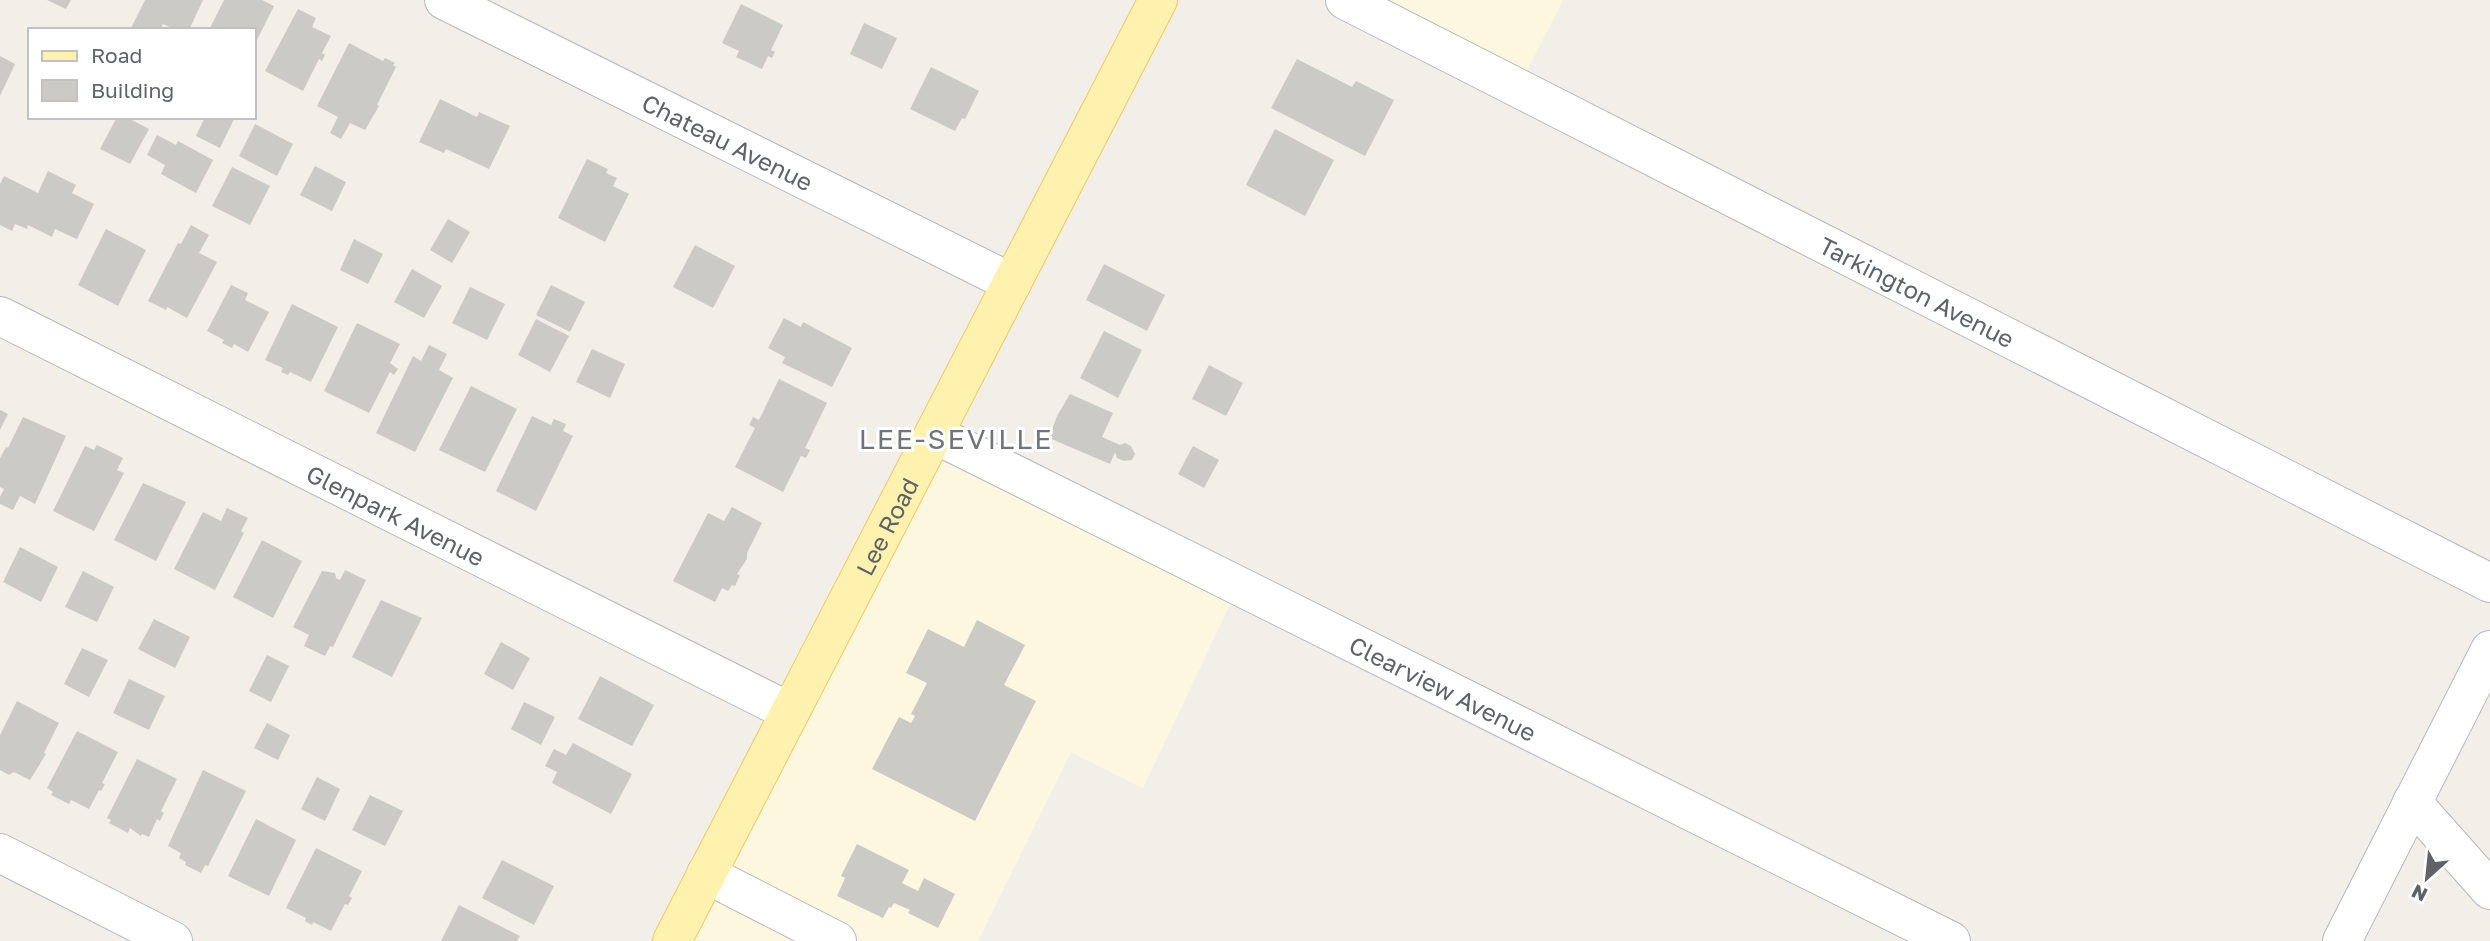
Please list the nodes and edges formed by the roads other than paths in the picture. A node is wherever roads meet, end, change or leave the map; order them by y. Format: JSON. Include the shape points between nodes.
{"nodes":[{"id":1,"x":444,"y":0,"type":"edge"},
{"id":2,"x":1158,"y":0,"type":"edge"},
{"id":3,"x":1345,"y":0,"type":"edge"},
{"id":4,"x":1012,"y":283,"type":"junction"},
{"id":5,"x":0,"y":316,"type":"edge"},
{"id":6,"x":934,"y":434,"type":"junction"},
{"id":7,"x":2490,"y":583,"type":"edge"},
{"id":8,"x":2490,"y":650,"type":"edge"},
{"id":9,"x":790,"y":712,"type":"junction"},
{"id":10,"x":2412,"y":802,"type":"junction"},
{"id":11,"x":0,"y":853,"type":"edge"},
{"id":12,"x":706,"y":874,"type":"junction"},
{"id":13,"x":2490,"y":890,"type":"edge"},
{"id":14,"x":173,"y":941,"type":"edge"},
{"id":15,"x":672,"y":941,"type":"edge"},
{"id":16,"x":837,"y":941,"type":"edge"},
{"id":17,"x":1951,"y":941,"type":"edge"},
{"id":18,"x":2342,"y":941,"type":"edge"}],
"edges":[{"from":1,"to":4,"type":"street","name":"Chateau Avenue"},
{"from":2,"to":4,"type":"main road","name":"Lee Road"},
{"from":3,"to":7,"type":"street","name":"Tarkington Avenue"},
{"from":4,"to":6,"type":"main road","name":"Lee Road"},
{"from":5,"to":9,"type":"street","name":"Glenpark Avenue"},
{"from":6,"to":9,"type":"main road","name":"Lee Road"},
{"from":6,"to":17,"type":"street","name":"Clearview Avenue"},
{"from":8,"to":10,"type":"street"},
{"from":9,"to":12,"type":"main road","name":"Lee Road"},
{"from":10,"to":13,"type":"street"},
{"from":10,"to":18,"type":"street"},
{"from":11,"to":14,"type":"street"},
{"from":12,"to":15,"type":"main road","name":"Lee Road"},
{"from":12,"to":16,"type":"street"}]}
